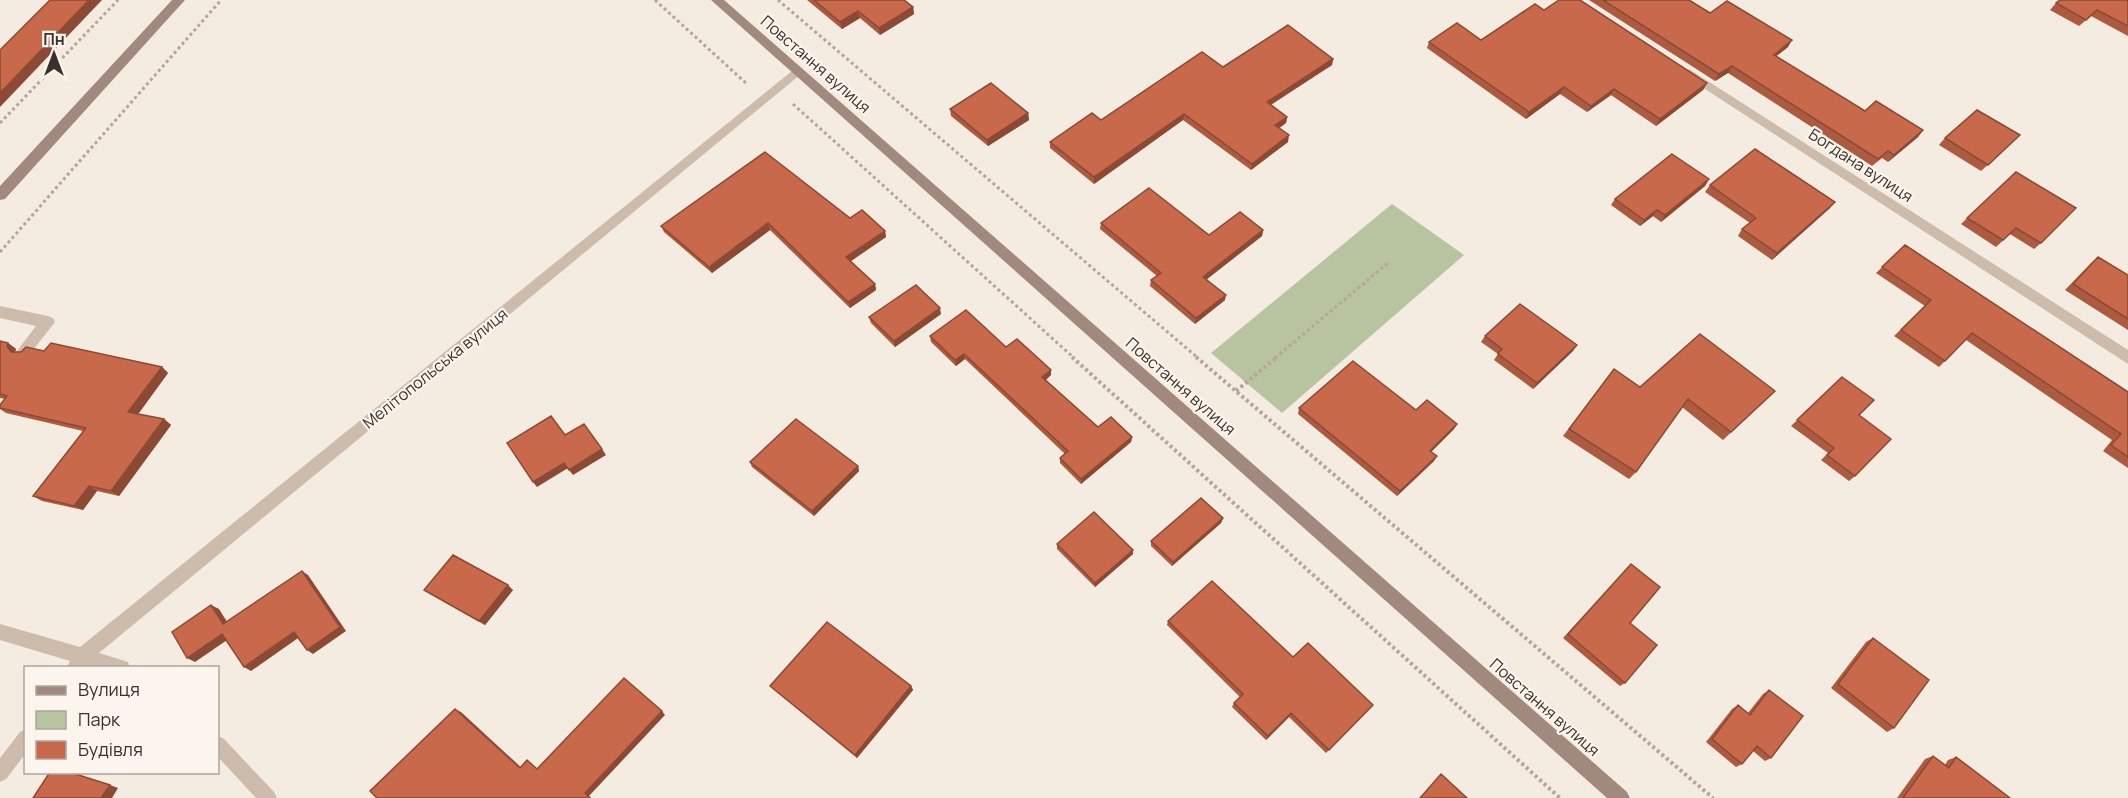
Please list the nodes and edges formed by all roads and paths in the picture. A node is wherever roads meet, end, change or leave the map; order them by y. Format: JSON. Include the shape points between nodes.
{"nodes":[{"id":1,"x":118,"y":0,"type":"edge"},
{"id":2,"x":179,"y":0,"type":"edge"},
{"id":3,"x":221,"y":0,"type":"edge"},
{"id":4,"x":655,"y":0,"type":"edge"},
{"id":5,"x":717,"y":0,"type":"edge"},
{"id":6,"x":778,"y":0,"type":"edge"},
{"id":7,"x":1676,"y":65,"type":"edge"},
{"id":8,"x":797,"y":71,"type":"junction"},
{"id":9,"x":769,"y":93,"type":"junction"},
{"id":10,"x":0,"y":123,"type":"edge"},
{"id":11,"x":0,"y":195,"type":"edge"},
{"id":12,"x":0,"y":252,"type":"edge"},
{"id":13,"x":1388,"y":263,"type":"dead end"},
{"id":14,"x":0,"y":312,"type":"edge"},
{"id":15,"x":24,"y":351,"type":"edge"},
{"id":16,"x":2128,"y":358,"type":"edge"},
{"id":17,"x":1236,"y":391,"type":"junction"},
{"id":18,"x":0,"y":632,"type":"edge"},
{"id":19,"x":80,"y":661,"type":"edge"},
{"id":20,"x":110,"y":666,"type":"edge"},
{"id":21,"x":24,"y":741,"type":"edge"},
{"id":22,"x":219,"y":746,"type":"edge"},
{"id":23,"x":0,"y":774,"type":"edge"},
{"id":24,"x":268,"y":798,"type":"edge"},
{"id":25,"x":1560,"y":798,"type":"edge"},
{"id":26,"x":1621,"y":798,"type":"edge"},
{"id":27,"x":1713,"y":798,"type":"edge"}],
"edges":[{"from":1,"to":10,"type":"path"},
{"from":2,"to":11,"type":"street"},
{"from":3,"to":12,"type":"path"},
{"from":4,"to":9,"type":"path","via":[[745,83]]},
{"from":5,"to":8,"type":"street","name":"Повстання вулиця"},
{"from":6,"to":17,"type":"path"},
{"from":7,"to":16,"type":"street","name":"Богдана вулиця"},
{"from":8,"to":9,"type":"street","name":"Мелітопольська вулиця"},
{"from":8,"to":26,"type":"street","name":"Повстання вулиця"},
{"from":9,"to":19,"type":"street","name":"Мелітопольська вулиця"},
{"from":9,"to":25,"type":"path","via":[[792,104]]},
{"from":13,"to":17,"type":"path"},
{"from":14,"to":15,"type":"street","via":[[48,322]]},
{"from":17,"to":27,"type":"path"},
{"from":18,"to":19,"type":"street"},
{"from":19,"to":20,"type":"street"},
{"from":21,"to":23,"type":"street"},
{"from":22,"to":24,"type":"street"}]}
